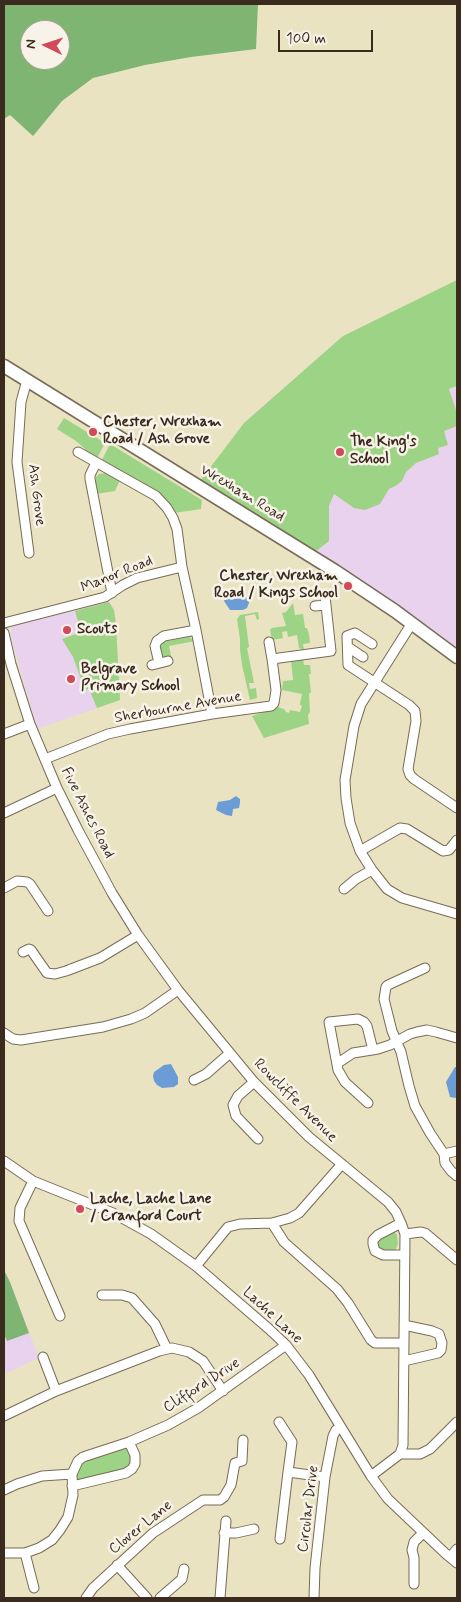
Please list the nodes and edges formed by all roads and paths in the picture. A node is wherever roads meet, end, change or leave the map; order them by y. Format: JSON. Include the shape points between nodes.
{"nodes":[{"id":1,"x":4,"y":366,"type":"edge"},
{"id":2,"x":27,"y":380,"type":"junction"},
{"id":3,"x":78,"y":453,"type":"dead end"},
{"id":4,"x":96,"y":462,"type":"junction"},
{"id":5,"x":30,"y":553,"type":"dead end"},
{"id":6,"x":182,"y":567,"type":"junction"},
{"id":7,"x":112,"y":593,"type":"junction"},
{"id":8,"x":315,"y":606,"type":"dead end"},
{"id":9,"x":4,"y":623,"type":"edge"},
{"id":10,"x":412,"y":623,"type":"junction"},
{"id":11,"x":196,"y":630,"type":"junction"},
{"id":12,"x":4,"y":633,"type":"edge"},
{"id":13,"x":269,"y":642,"type":"dead end"},
{"id":14,"x":372,"y":644,"type":"dead end"},
{"id":15,"x":348,"y":646,"type":"junction"},
{"id":16,"x":363,"y":657,"type":"dead end"},
{"id":17,"x":457,"y":657,"type":"edge"},
{"id":18,"x":272,"y":659,"type":"junction"},
{"id":19,"x":160,"y":663,"type":"dead end"},
{"id":20,"x":7,"y":665,"type":"edge"},
{"id":21,"x":375,"y":683,"type":"junction"},
{"id":22,"x":212,"y":714,"type":"junction"},
{"id":23,"x":30,"y":724,"type":"junction"},
{"id":24,"x":4,"y":734,"type":"edge"},
{"id":25,"x":45,"y":759,"type":"junction"},
{"id":26,"x":58,"y":788,"type":"junction"},
{"id":27,"x":457,"y":808,"type":"edge"},
{"id":28,"x":4,"y":813,"type":"edge"},
{"id":29,"x":457,"y":840,"type":"edge"},
{"id":30,"x":360,"y":851,"type":"junction"},
{"id":31,"x":372,"y":870,"type":"junction"},
{"id":32,"x":4,"y":888,"type":"edge"},
{"id":33,"x":344,"y":889,"type":"dead end"},
{"id":34,"x":48,"y":911,"type":"dead end"},
{"id":35,"x":457,"y":914,"type":"edge"},
{"id":36,"x":138,"y":935,"type":"junction"},
{"id":37,"x":23,"y":952,"type":"dead end"},
{"id":38,"x":425,"y":968,"type":"dead end"},
{"id":39,"x":178,"y":990,"type":"junction"},
{"id":40,"x":4,"y":1033,"type":"edge"},
{"id":41,"x":457,"y":1038,"type":"edge"},
{"id":42,"x":397,"y":1041,"type":"junction"},
{"id":43,"x":373,"y":1050,"type":"junction"},
{"id":44,"x":230,"y":1053,"type":"junction"},
{"id":45,"x":338,"y":1062,"type":"junction"},
{"id":46,"x":197,"y":1076,"type":"dead end"},
{"id":47,"x":254,"y":1082,"type":"junction"},
{"id":48,"x":368,"y":1103,"type":"dead end"},
{"id":49,"x":258,"y":1139,"type":"dead end"},
{"id":50,"x":457,"y":1151,"type":"edge"},
{"id":51,"x":444,"y":1154,"type":"junction"},
{"id":52,"x":4,"y":1161,"type":"edge"},
{"id":53,"x":342,"y":1164,"type":"junction"},
{"id":54,"x":457,"y":1176,"type":"edge"},
{"id":55,"x":34,"y":1181,"type":"junction"},
{"id":56,"x":272,"y":1223,"type":"junction"},
{"id":57,"x":401,"y":1223,"type":"junction"},
{"id":58,"x":405,"y":1234,"type":"junction"},
{"id":59,"x":405,"y":1255,"type":"junction"},
{"id":60,"x":457,"y":1260,"type":"edge"},
{"id":61,"x":196,"y":1266,"type":"junction"},
{"id":62,"x":102,"y":1295,"type":"dead end"},
{"id":63,"x":60,"y":1316,"type":"dead end"},
{"id":64,"x":404,"y":1325,"type":"junction"},
{"id":65,"x":404,"y":1343,"type":"junction"},
{"id":66,"x":286,"y":1345,"type":"junction"},
{"id":67,"x":167,"y":1349,"type":"junction"},
{"id":68,"x":43,"y":1357,"type":"dead end"},
{"id":69,"x":404,"y":1361,"type":"junction"},
{"id":70,"x":223,"y":1391,"type":"junction"},
{"id":71,"x":56,"y":1392,"type":"junction"},
{"id":72,"x":4,"y":1416,"type":"edge"},
{"id":73,"x":279,"y":1422,"type":"dead end"},
{"id":74,"x":457,"y":1422,"type":"edge"},
{"id":75,"x":340,"y":1427,"type":"junction"},
{"id":76,"x":243,"y":1440,"type":"dead end"},
{"id":77,"x":129,"y":1442,"type":"junction"},
{"id":78,"x":400,"y":1454,"type":"junction"},
{"id":79,"x":225,"y":1462,"type":"dead end"},
{"id":80,"x":235,"y":1463,"type":"junction"},
{"id":81,"x":288,"y":1472,"type":"junction"},
{"id":82,"x":72,"y":1474,"type":"junction"},
{"id":83,"x":371,"y":1476,"type":"junction"},
{"id":84,"x":326,"y":1477,"type":"junction"},
{"id":85,"x":72,"y":1486,"type":"junction"},
{"id":86,"x":4,"y":1490,"type":"edge"},
{"id":87,"x":226,"y":1521,"type":"dead end"},
{"id":88,"x":254,"y":1530,"type":"dead end"},
{"id":89,"x":224,"y":1532,"type":"junction"},
{"id":90,"x":423,"y":1533,"type":"junction"},
{"id":91,"x":280,"y":1540,"type":"dead end"},
{"id":92,"x":457,"y":1550,"type":"edge"},
{"id":93,"x":4,"y":1553,"type":"edge"},
{"id":94,"x":25,"y":1554,"type":"junction"},
{"id":95,"x":454,"y":1560,"type":"edge"},
{"id":96,"x":117,"y":1565,"type":"junction"},
{"id":97,"x":186,"y":1572,"type":"dead end"},
{"id":98,"x":417,"y":1580,"type":"dead end"},
{"id":99,"x":34,"y":1588,"type":"dead end"},
{"id":100,"x":86,"y":1598,"type":"edge"},
{"id":101,"x":147,"y":1598,"type":"edge"},
{"id":102,"x":160,"y":1598,"type":"edge"},
{"id":103,"x":220,"y":1598,"type":"edge"},
{"id":104,"x":314,"y":1598,"type":"edge"}],
"edges":[{"from":1,"to":2,"type":"highway","name":"Wrexham Road"},
{"from":2,"to":5,"type":"street","name":"Ash Grove","via":[[21,402],[17,462]]},
{"from":2,"to":10,"type":"highway","name":"Wrexham Road","via":[[335,570]]},
{"from":3,"to":4,"type":"street"},
{"from":4,"to":6,"type":"street","via":[[156,496],[167,508],[177,529]]},
{"from":4,"to":7,"type":"street","via":[[90,479]]},
{"from":6,"to":7,"type":"street","name":"Manor Road","via":[[137,578]]},
{"from":6,"to":11,"type":"street"},
{"from":7,"to":9,"type":"street","name":"Manor Road","via":[[80,605]]},
{"from":8,"to":18,"type":"street","via":[[326,600],[332,654]]},
{"from":10,"to":17,"type":"highway","name":"Wrexham Road"},
{"from":10,"to":21,"type":"street"},
{"from":11,"to":19,"type":"street","via":[[164,636],[157,641],[155,646]]},
{"from":11,"to":22,"type":"street"},
{"from":12,"to":20,"type":"street","name":"Five Ashes Road"},
{"from":13,"to":18,"type":"street","name":"Sherbourne Avenue"},
{"from":14,"to":15,"type":"street","via":[[355,633],[347,636]]},
{"from":15,"to":16,"type":"street"},
{"from":15,"to":21,"type":"street","via":[[348,665]]},
{"from":18,"to":22,"type":"street","name":"Sherbourne Avenue","via":[[276,690],[271,706]]},
{"from":20,"to":23,"type":"street","name":"Five Ashes Road"},
{"from":21,"to":27,"type":"street","via":[[415,712],[410,775]]},
{"from":21,"to":30,"type":"street","via":[[361,704],[354,726],[345,780],[350,823]]},
{"from":22,"to":25,"type":"street","name":"Sherbourne Avenue","via":[[116,732]]},
{"from":23,"to":24,"type":"street"},
{"from":23,"to":25,"type":"street","name":"Five Ashes Road"},
{"from":25,"to":26,"type":"street","name":"Five Ashes Road"},
{"from":26,"to":28,"type":"street"},
{"from":26,"to":36,"type":"street","name":"Five Ashes Road","via":[[86,846]]},
{"from":29,"to":30,"type":"street","via":[[449,850],[443,850],[400,828]]},
{"from":30,"to":31,"type":"street"},
{"from":31,"to":33,"type":"street"},
{"from":31,"to":35,"type":"street","via":[[388,889],[402,898]]},
{"from":32,"to":34,"type":"street","via":[[17,881],[27,882]]},
{"from":36,"to":37,"type":"street","via":[[100,958],[55,974],[47,973],[31,950]]},
{"from":36,"to":39,"type":"street","name":"Five Ashes Road"},
{"from":38,"to":42,"type":"street","via":[[386,987],[384,999]]},
{"from":39,"to":40,"type":"street","via":[[145,1013],[103,1027],[22,1040]]},
{"from":39,"to":44,"type":"street","name":"Rowcliffe Avenue"},
{"from":41,"to":42,"type":"street","via":[[427,1030]]},
{"from":42,"to":43,"type":"street"},
{"from":42,"to":51,"type":"street","via":[[415,1106]]},
{"from":43,"to":45,"type":"street","via":[[354,1053]]},
{"from":43,"to":45,"type":"street","via":[[364,1022],[358,1019],[329,1022]]},
{"from":44,"to":46,"type":"street","via":[[217,1066]]},
{"from":44,"to":47,"type":"street","name":"Rowcliffe Avenue"},
{"from":45,"to":48,"type":"street","via":[[338,1070],[346,1082]]},
{"from":47,"to":49,"type":"street","via":[[233,1105],[236,1116]]},
{"from":47,"to":53,"type":"street","name":"Rowcliffe Avenue","via":[[309,1137]]},
{"from":50,"to":51,"type":"street"},
{"from":51,"to":54,"type":"street","via":[[445,1163]]},
{"from":52,"to":55,"type":"street","name":"Lache Lane"},
{"from":53,"to":56,"type":"street","via":[[299,1213]]},
{"from":53,"to":57,"type":"street","name":"Rowcliffe Avenue","via":[[388,1202]]},
{"from":55,"to":61,"type":"street","name":"Lache Lane","via":[[113,1213],[151,1234]]},
{"from":55,"to":63,"type":"street","via":[[20,1208],[19,1221]]},
{"from":56,"to":61,"type":"street","via":[[228,1227]]},
{"from":56,"to":65,"type":"street","via":[[284,1242],[338,1288],[371,1340],[375,1343]]},
{"from":57,"to":58,"type":"street","name":"Rowcliffe Avenue"},
{"from":57,"to":59,"type":"street","via":[[378,1235],[373,1244],[383,1255]]},
{"from":58,"to":59,"type":"street","name":"Rowcliffe Avenue"},
{"from":58,"to":60,"type":"street","via":[[425,1234]]},
{"from":59,"to":64,"type":"street","name":"Rowcliffe Avenue"},
{"from":61,"to":66,"type":"street","name":"Lache Lane"},
{"from":62,"to":67,"type":"street","via":[[132,1298],[155,1324]]},
{"from":64,"to":65,"type":"street","name":"Rowcliffe Avenue"},
{"from":64,"to":69,"type":"street","via":[[439,1334],[442,1343],[438,1353]]},
{"from":65,"to":69,"type":"street","name":"Rowcliffe Avenue"},
{"from":66,"to":70,"type":"street","name":"Clifford Drive"},
{"from":66,"to":75,"type":"street","name":"Lache Lane","via":[[309,1375]]},
{"from":67,"to":70,"type":"street","via":[[189,1352],[203,1361]]},
{"from":67,"to":71,"type":"street"},
{"from":68,"to":71,"type":"street"},
{"from":69,"to":78,"type":"street","name":"Rowcliffe Avenue","via":[[403,1445]]},
{"from":70,"to":77,"type":"street","name":"Clifford Drive","via":[[168,1426]]},
{"from":71,"to":72,"type":"street"},
{"from":73,"to":81,"type":"street","via":[[290,1428],[292,1442]]},
{"from":74,"to":78,"type":"street","via":[[425,1452]]},
{"from":75,"to":83,"type":"street","name":"Lache Lane"},
{"from":75,"to":84,"type":"street","name":"Circular Drive","via":[[333,1436]]},
{"from":76,"to":80,"type":"street","via":[[242,1461]]},
{"from":77,"to":82,"type":"street","name":"Clifford Drive","via":[[83,1457]]},
{"from":77,"to":85,"type":"street","via":[[135,1455],[132,1469]]},
{"from":78,"to":83,"type":"street"},
{"from":79,"to":80,"type":"street"},
{"from":80,"to":96,"type":"street","name":"Clover Lane","via":[[224,1497],[198,1502],[154,1533]]},
{"from":81,"to":84,"type":"street"},
{"from":81,"to":91,"type":"street"},
{"from":82,"to":85,"type":"street"},
{"from":82,"to":86,"type":"street","via":[[42,1476]]},
{"from":83,"to":90,"type":"street","name":"Lache Lane"},
{"from":84,"to":104,"type":"street","name":"Circular Drive"},
{"from":85,"to":94,"type":"street","via":[[68,1517],[60,1530],[52,1540]]},
{"from":87,"to":89,"type":"street"},
{"from":88,"to":89,"type":"street"},
{"from":89,"to":103,"type":"street"},
{"from":90,"to":95,"type":"street","name":"Lache Lane"},
{"from":90,"to":98,"type":"street","via":[[414,1542],[412,1550]]},
{"from":92,"to":95,"type":"street"},
{"from":93,"to":94,"type":"street"},
{"from":94,"to":99,"type":"street"},
{"from":96,"to":100,"type":"street","name":"Clover Lane"},
{"from":96,"to":101,"type":"street"},
{"from":97,"to":102,"type":"street"}]}
